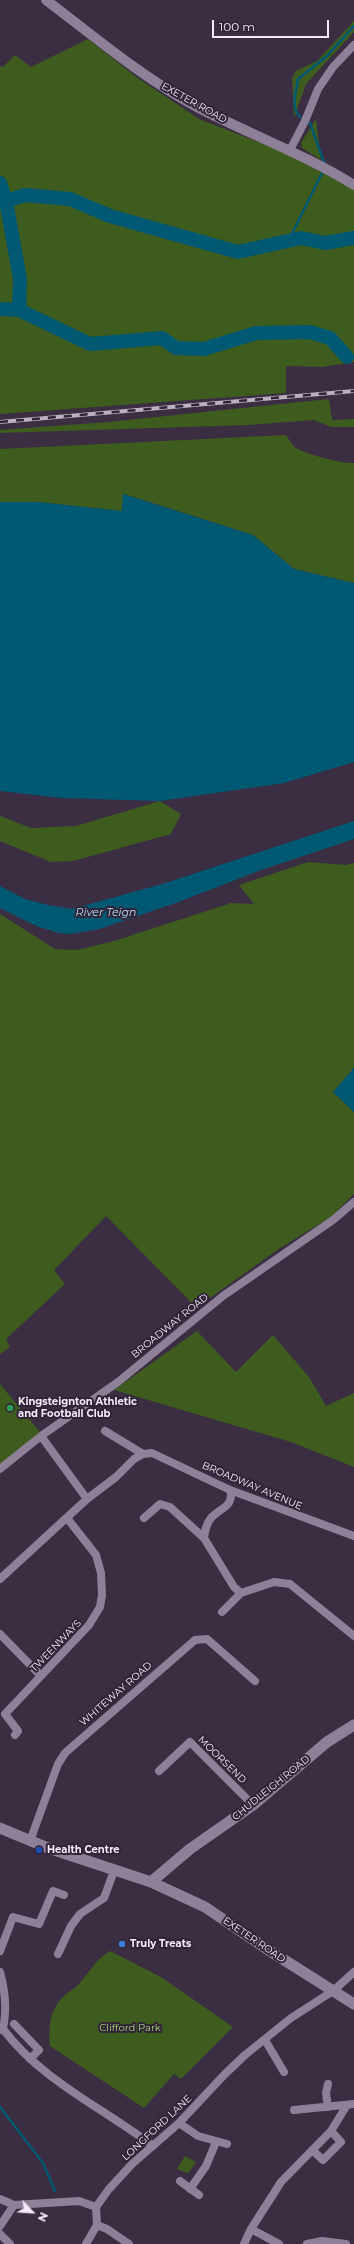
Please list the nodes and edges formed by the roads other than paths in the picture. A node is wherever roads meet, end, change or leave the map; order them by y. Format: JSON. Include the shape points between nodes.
{"nodes":[{"id":1,"x":46,"y":0,"type":"edge"},
{"id":2,"x":354,"y":46,"type":"edge"},
{"id":3,"x":290,"y":150,"type":"junction"},
{"id":4,"x":354,"y":185,"type":"edge"},
{"id":5,"x":354,"y":1202,"type":"edge"},
{"id":6,"x":105,"y":1431,"type":"dead end"},
{"id":7,"x":41,"y":1436,"type":"junction"},
{"id":8,"x":143,"y":1454,"type":"junction"},
{"id":9,"x":0,"y":1469,"type":"edge"},
{"id":10,"x":230,"y":1490,"type":"junction"},
{"id":11,"x":87,"y":1499,"type":"junction"},
{"id":12,"x":67,"y":1518,"type":"junction"},
{"id":13,"x":144,"y":1518,"type":"dead end"},
{"id":14,"x":354,"y":1536,"type":"edge"},
{"id":15,"x":204,"y":1538,"type":"junction"},
{"id":16,"x":0,"y":1579,"type":"edge"},
{"id":17,"x":241,"y":1593,"type":"junction"},
{"id":18,"x":222,"y":1612,"type":"dead end"},
{"id":19,"x":0,"y":1634,"type":"edge"},
{"id":20,"x":354,"y":1636,"type":"edge"},
{"id":21,"x":41,"y":1676,"type":"junction"},
{"id":22,"x":255,"y":1681,"type":"dead end"},
{"id":23,"x":2,"y":1716,"type":"edge"},
{"id":24,"x":354,"y":1725,"type":"edge"},
{"id":25,"x":15,"y":1735,"type":"dead end"},
{"id":26,"x":160,"y":1771,"type":"dead end"},
{"id":27,"x":254,"y":1805,"type":"junction"},
{"id":28,"x":0,"y":1828,"type":"edge"},
{"id":29,"x":30,"y":1840,"type":"junction"},
{"id":30,"x":114,"y":1872,"type":"junction"},
{"id":31,"x":151,"y":1882,"type":"junction"},
{"id":32,"x":64,"y":1895,"type":"dead end"},
{"id":33,"x":0,"y":1951,"type":"edge"},
{"id":34,"x":58,"y":1954,"type":"dead end"},
{"id":35,"x":0,"y":1972,"type":"edge"},
{"id":36,"x":354,"y":1972,"type":"edge"},
{"id":37,"x":333,"y":1991,"type":"junction"},
{"id":38,"x":354,"y":2004,"type":"edge"},
{"id":39,"x":14,"y":2024,"type":"dead end"},
{"id":40,"x":1,"y":2030,"type":"edge"},
{"id":41,"x":265,"y":2040,"type":"junction"},
{"id":42,"x":30,"y":2059,"type":"junction"},
{"id":43,"x":284,"y":2072,"type":"dead end"},
{"id":44,"x":328,"y":2084,"type":"dead end"},
{"id":45,"x":351,"y":2104,"type":"edge"},
{"id":46,"x":328,"y":2107,"type":"junction"},
{"id":47,"x":294,"y":2110,"type":"dead end"},
{"id":48,"x":180,"y":2122,"type":"junction"},
{"id":49,"x":331,"y":2131,"type":"junction"},
{"id":50,"x":216,"y":2142,"type":"junction"},
{"id":51,"x":227,"y":2144,"type":"dead end"},
{"id":52,"x":153,"y":2146,"type":"junction"},
{"id":53,"x":312,"y":2150,"type":"junction"},
{"id":54,"x":180,"y":2180,"type":"dead end"},
{"id":55,"x":190,"y":2189,"type":"junction"},
{"id":56,"x":199,"y":2195,"type":"dead end"},
{"id":57,"x":0,"y":2199,"type":"edge"},
{"id":58,"x":14,"y":2205,"type":"junction"},
{"id":59,"x":96,"y":2207,"type":"junction"},
{"id":60,"x":97,"y":2225,"type":"junction"},
{"id":61,"x":0,"y":2226,"type":"edge"},
{"id":62,"x":251,"y":2229,"type":"junction"},
{"id":63,"x":0,"y":2234,"type":"edge"},
{"id":64,"x":354,"y":2241,"type":"edge"},
{"id":65,"x":10,"y":2244,"type":"edge"},
{"id":66,"x":86,"y":2244,"type":"edge"},
{"id":67,"x":129,"y":2244,"type":"edge"},
{"id":68,"x":244,"y":2244,"type":"edge"},
{"id":69,"x":278,"y":2244,"type":"edge"},
{"id":70,"x":307,"y":2244,"type":"edge"},
{"id":71,"x":346,"y":2244,"type":"edge"},
{"id":72,"x":352,"y":2244,"type":"edge"}],
"edges":[{"from":1,"to":3,"type":"street","name":"EXETER ROAD","via":[[167,89],[198,107]]},
{"from":2,"to":3,"type":"street","via":[[318,89]]},
{"from":3,"to":4,"type":"street","name":"EXETER ROAD"},
{"from":5,"to":7,"type":"street","name":"BROADWAY ROAD","via":[[303,1242],[222,1296],[118,1382]]},
{"from":6,"to":8,"type":"street","name":"BROADWAY AVENUE"},
{"from":7,"to":9,"type":"street","name":"BROADWAY ROAD"},
{"from":7,"to":11,"type":"street"},
{"from":8,"to":10,"type":"street","name":"BROADWAY AVENUE","via":[[152,1454]]},
{"from":8,"to":11,"type":"street"},
{"from":10,"to":14,"type":"street","name":"BROADWAY AVENUE"},
{"from":10,"to":15,"type":"street","via":[[229,1505],[210,1520],[205,1527]]},
{"from":11,"to":12,"type":"street"},
{"from":12,"to":16,"type":"street"},
{"from":12,"to":21,"type":"street","name":"TWEENWAYS","via":[[96,1556],[101,1573],[102,1595],[100,1607],[89,1625]]},
{"from":13,"to":15,"type":"street","via":[[160,1504],[170,1507]]},
{"from":15,"to":17,"type":"street","via":[[234,1587]]},
{"from":17,"to":18,"type":"street"},
{"from":17,"to":20,"type":"street","via":[[274,1582],[290,1584]]},
{"from":19,"to":21,"type":"street"},
{"from":21,"to":23,"type":"street","name":"TWEENWAYS"},
{"from":22,"to":29,"type":"street","name":"WHITEWAY ROAD","via":[[207,1639],[195,1640],[66,1753],[58,1764]]},
{"from":23,"to":25,"type":"street","name":"TWEENWAYS","via":[[18,1731]]},
{"from":24,"to":27,"type":"main road","name":"CHUDLEIGH ROAD","via":[[314,1752]]},
{"from":26,"to":27,"type":"street","name":"MOORSEND","via":[[190,1742]]},
{"from":27,"to":31,"type":"main road","name":"CHUDLEIGH ROAD","via":[[190,1849]]},
{"from":28,"to":29,"type":"main road","name":"EXETER ROAD"},
{"from":29,"to":30,"type":"main road","name":"EXETER ROAD"},
{"from":30,"to":31,"type":"main road","name":"EXETER ROAD"},
{"from":30,"to":34,"type":"street","via":[[104,1898],[80,1914],[71,1926]]},
{"from":31,"to":37,"type":"main road","name":"EXETER ROAD","via":[[205,1907]]},
{"from":32,"to":33,"type":"street","via":[[52,1891],[38,1924],[13,1917]]},
{"from":35,"to":40,"type":"street","via":[[5,1998],[5,2020]]},
{"from":36,"to":37,"type":"street","name":"LONGFORD LANE"},
{"from":37,"to":38,"type":"main road","name":"EXETER ROAD"},
{"from":37,"to":41,"type":"street","name":"LONGFORD LANE","via":[[291,2018]]},
{"from":39,"to":42,"type":"street","via":[[39,2050]]},
{"from":40,"to":42,"type":"street"},
{"from":41,"to":43,"type":"street"},
{"from":41,"to":48,"type":"street","name":"LONGFORD LANE","via":[[224,2074]]},
{"from":42,"to":52,"type":"street","via":[[73,2093],[121,2122]]},
{"from":44,"to":46,"type":"street"},
{"from":45,"to":46,"type":"street"},
{"from":45,"to":49,"type":"street"},
{"from":46,"to":47,"type":"street"},
{"from":48,"to":50,"type":"street","via":[[198,2136]]},
{"from":48,"to":52,"type":"street","name":"LONGFORD LANE"},
{"from":49,"to":53,"type":"street"},
{"from":49,"to":53,"type":"street","via":[[341,2142],[323,2160]]},
{"from":50,"to":51,"type":"street"},
{"from":50,"to":55,"type":"street","via":[[206,2166]]},
{"from":52,"to":59,"type":"street","name":"LONGFORD LANE","via":[[114,2184]]},
{"from":53,"to":62,"type":"street","via":[[281,2182]]},
{"from":54,"to":55,"type":"street"},
{"from":55,"to":56,"type":"street"},
{"from":57,"to":58,"type":"street"},
{"from":58,"to":59,"type":"street","via":[[79,2201]]},
{"from":58,"to":61,"type":"street"},
{"from":59,"to":60,"type":"street"},
{"from":60,"to":66,"type":"street"},
{"from":60,"to":67,"type":"street"},
{"from":62,"to":68,"type":"street"},
{"from":62,"to":69,"type":"street"},
{"from":63,"to":65,"type":"street"},
{"from":64,"to":72,"type":"street"},
{"from":70,"to":71,"type":"street","via":[[322,2241]]}]}
